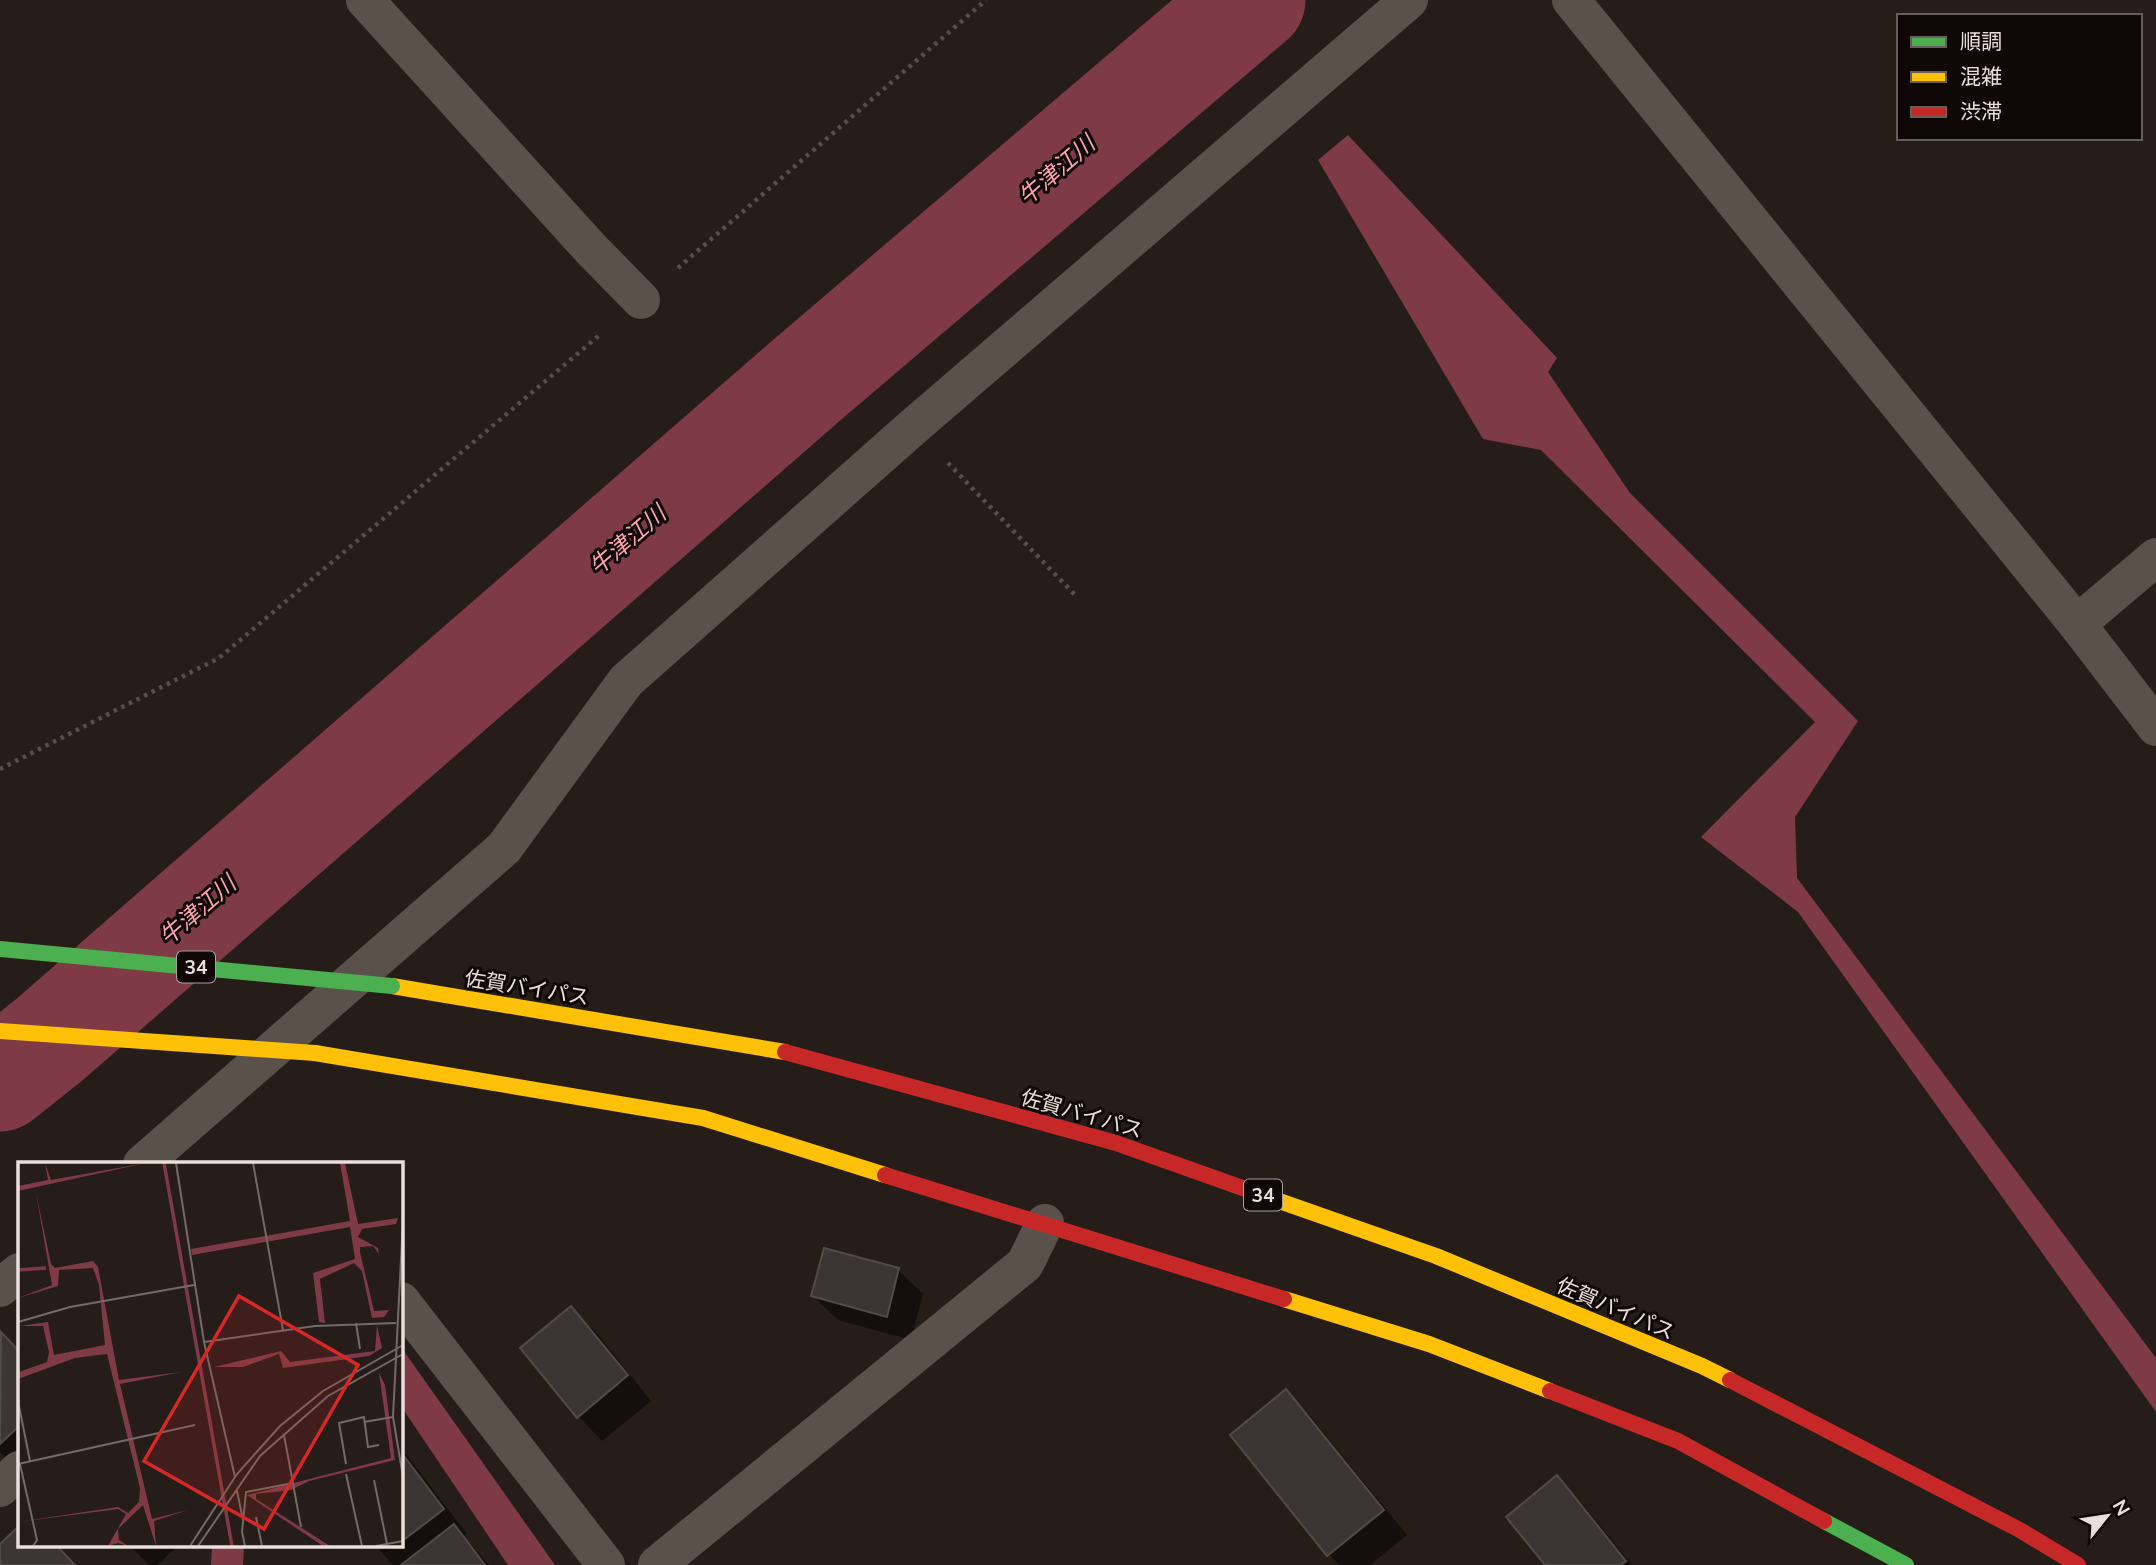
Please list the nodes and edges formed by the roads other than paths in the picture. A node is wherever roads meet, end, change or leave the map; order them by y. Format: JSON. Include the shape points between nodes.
{"nodes":[{"id":1,"x":365,"y":0,"type":"edge"},
{"id":2,"x":1409,"y":0,"type":"edge"},
{"id":3,"x":1571,"y":0,"type":"edge"},
{"id":4,"x":640,"y":300,"type":"road end"},
{"id":5,"x":2156,"y":557,"type":"edge"},
{"id":6,"x":2077,"y":624,"type":"junction"},
{"id":7,"x":2156,"y":727,"type":"edge"},
{"id":8,"x":0,"y":949,"type":"edge"},
{"id":9,"x":0,"y":1031,"type":"edge"},
{"id":10,"x":144,"y":1162,"type":"edge"},
{"id":11,"x":1045,"y":1223,"type":"junction"},
{"id":12,"x":18,"y":1273,"type":"edge"},
{"id":13,"x":0,"y":1288,"type":"edge"},
{"id":14,"x":18,"y":1290,"type":"edge"},
{"id":15,"x":0,"y":1298,"type":"edge"},
{"id":16,"x":402,"y":1302,"type":"edge"},
{"id":17,"x":18,"y":1471,"type":"edge"},
{"id":18,"x":0,"y":1488,"type":"edge"},
{"id":19,"x":606,"y":1565,"type":"edge"},
{"id":20,"x":657,"y":1565,"type":"edge"},
{"id":21,"x":1906,"y":1565,"type":"edge"},
{"id":22,"x":2078,"y":1565,"type":"edge"}],
"edges":[{"from":1,"to":4,"type":"street"},
{"from":2,"to":10,"type":"street","via":[[625,681],[505,848]]},
{"from":3,"to":6,"type":"street"},
{"from":5,"to":6,"type":"street"},
{"from":6,"to":7,"type":"street"},
{"from":8,"to":22,"type":"highway","name":"佐賀バイパス","number":"34","bridge":true,"via":[[392,986],[774,1049],[1116,1143],[1436,1256],[1702,1366],[2018,1529]]},
{"from":9,"to":11,"type":"highway","bridge":true,"via":[[314,1053],[703,1118]]},
{"from":11,"to":20,"type":"street","via":[[1025,1264]]},
{"from":11,"to":21,"type":"highway","via":[[1429,1344],[1678,1441]]},
{"from":12,"to":13,"type":"street"},
{"from":14,"to":15,"type":"street"},
{"from":16,"to":19,"type":"street"},
{"from":17,"to":18,"type":"street"}]}
